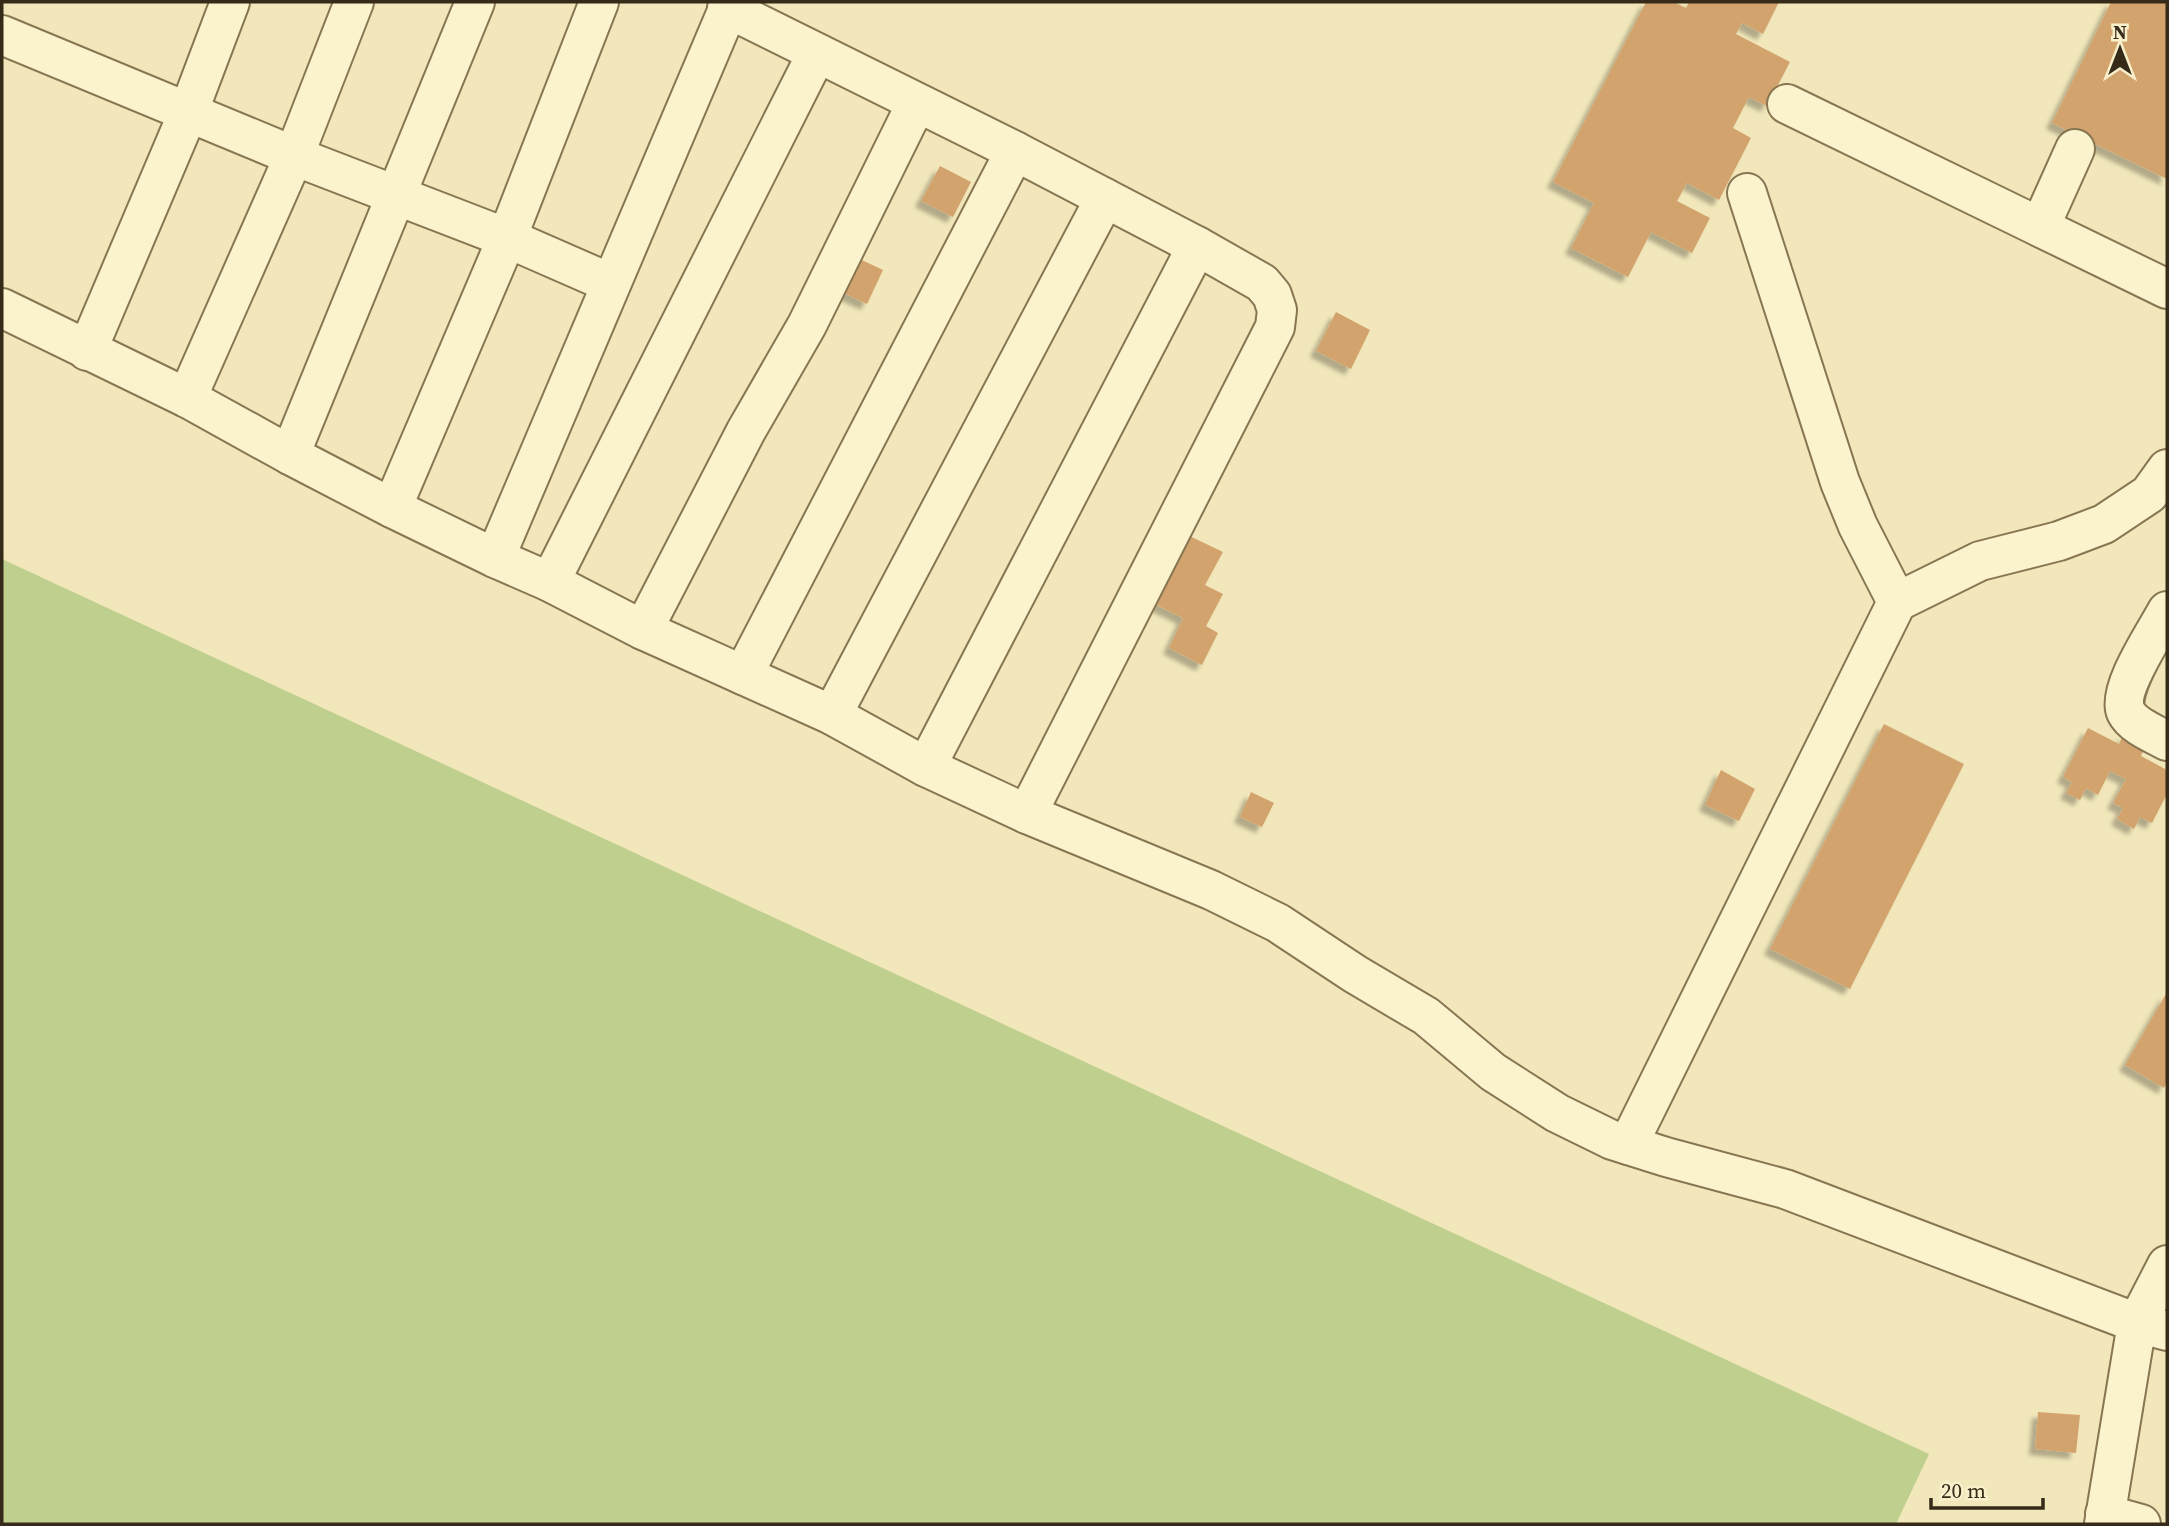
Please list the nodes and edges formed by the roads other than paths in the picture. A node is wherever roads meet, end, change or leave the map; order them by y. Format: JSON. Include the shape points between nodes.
{"nodes":[{"id":1,"x":230,"y":2,"type":"edge"},
{"id":2,"x":354,"y":2,"type":"edge"},
{"id":3,"x":475,"y":2,"type":"edge"},
{"id":4,"x":599,"y":2,"type":"edge"},
{"id":5,"x":729,"y":5,"type":"edge"},
{"id":6,"x":2,"y":35,"type":"edge"},
{"id":7,"x":817,"y":53,"type":"junction"},
{"id":8,"x":916,"y":104,"type":"junction"},
{"id":9,"x":1787,"y":104,"type":"dead end"},
{"id":10,"x":188,"y":113,"type":"junction"},
{"id":11,"x":2075,"y":149,"type":"dead end"},
{"id":12,"x":1015,"y":150,"type":"junction"},
{"id":13,"x":294,"y":156,"type":"junction"},
{"id":14,"x":1746,"y":193,"type":"dead end"},
{"id":15,"x":395,"y":195,"type":"junction"},
{"id":16,"x":1105,"y":198,"type":"junction"},
{"id":17,"x":2040,"y":227,"type":"junction"},
{"id":18,"x":507,"y":238,"type":"junction"},
{"id":19,"x":1197,"y":246,"type":"junction"},
{"id":20,"x":610,"y":284,"type":"junction"},
{"id":21,"x":2167,"y":289,"type":"edge"},
{"id":22,"x":2,"y":308,"type":"edge"},
{"id":23,"x":87,"y":351,"type":"junction"},
{"id":24,"x":187,"y":398,"type":"junction"},
{"id":25,"x":290,"y":455,"type":"junction"},
{"id":26,"x":2167,"y":469,"type":"edge"},
{"id":27,"x":393,"y":508,"type":"junction"},
{"id":28,"x":495,"y":558,"type":"junction"},
{"id":29,"x":550,"y":582,"type":"junction"},
{"id":30,"x":1897,"y":602,"type":"junction"},
{"id":31,"x":2167,"y":611,"type":"edge"},
{"id":32,"x":643,"y":630,"type":"junction"},
{"id":33,"x":743,"y":675,"type":"junction"},
{"id":34,"x":832,"y":716,"type":"junction"},
{"id":35,"x":2167,"y":741,"type":"edge"},
{"id":36,"x":926,"y":767,"type":"junction"},
{"id":37,"x":1027,"y":814,"type":"junction"},
{"id":38,"x":1629,"y":1145,"type":"junction"},
{"id":39,"x":2167,"y":1265,"type":"edge"},
{"id":40,"x":2152,"y":1327,"type":"edge"},
{"id":41,"x":2104,"y":1519,"type":"edge"},
{"id":42,"x":2141,"y":1524,"type":"edge"}],
"edges":[{"from":1,"to":10,"type":"street"},
{"from":2,"to":13,"type":"street"},
{"from":3,"to":15,"type":"street"},
{"from":4,"to":18,"type":"street"},
{"from":5,"to":7,"type":"street"},
{"from":5,"to":20,"type":"street"},
{"from":6,"to":10,"type":"street"},
{"from":7,"to":8,"type":"street"},
{"from":7,"to":29,"type":"street"},
{"from":8,"to":12,"type":"street"},
{"from":8,"to":32,"type":"street","via":[[807,326],[746,431]]},
{"from":9,"to":17,"type":"street"},
{"from":10,"to":13,"type":"street"},
{"from":10,"to":23,"type":"street"},
{"from":11,"to":17,"type":"street"},
{"from":12,"to":16,"type":"street"},
{"from":12,"to":33,"type":"street"},
{"from":13,"to":15,"type":"street"},
{"from":13,"to":24,"type":"street"},
{"from":14,"to":30,"type":"street","via":[[1840,482],[1857,526]]},
{"from":15,"to":18,"type":"street"},
{"from":15,"to":25,"type":"street"},
{"from":16,"to":19,"type":"street"},
{"from":16,"to":34,"type":"street"},
{"from":17,"to":21,"type":"street"},
{"from":18,"to":20,"type":"street"},
{"from":18,"to":27,"type":"street"},
{"from":19,"to":36,"type":"street"},
{"from":19,"to":37,"type":"street","via":[[1262,284],[1277,310],[1275,327]]},
{"from":20,"to":28,"type":"street"},
{"from":22,"to":23,"type":"street"},
{"from":23,"to":24,"type":"street"},
{"from":24,"to":25,"type":"street"},
{"from":25,"to":27,"type":"street"},
{"from":26,"to":30,"type":"street","via":[[2149,494],[2104,524],[1980,561]]},
{"from":27,"to":28,"type":"street"},
{"from":28,"to":29,"type":"street"},
{"from":29,"to":32,"type":"street"},
{"from":30,"to":38,"type":"street"},
{"from":31,"to":35,"type":"street","via":[[2124,698],[2126,712]]},
{"from":32,"to":33,"type":"street"},
{"from":33,"to":34,"type":"street"},
{"from":34,"to":36,"type":"street"},
{"from":36,"to":37,"type":"street"},
{"from":37,"to":38,"type":"street","via":[[1211,890],[1278,923],[1426,1016],[1493,1072],[1557,1113]]},
{"from":38,"to":40,"type":"street","via":[[1785,1189]]},
{"from":39,"to":40,"type":"street"},
{"from":40,"to":41,"type":"street"},
{"from":41,"to":42,"type":"street"}]}
